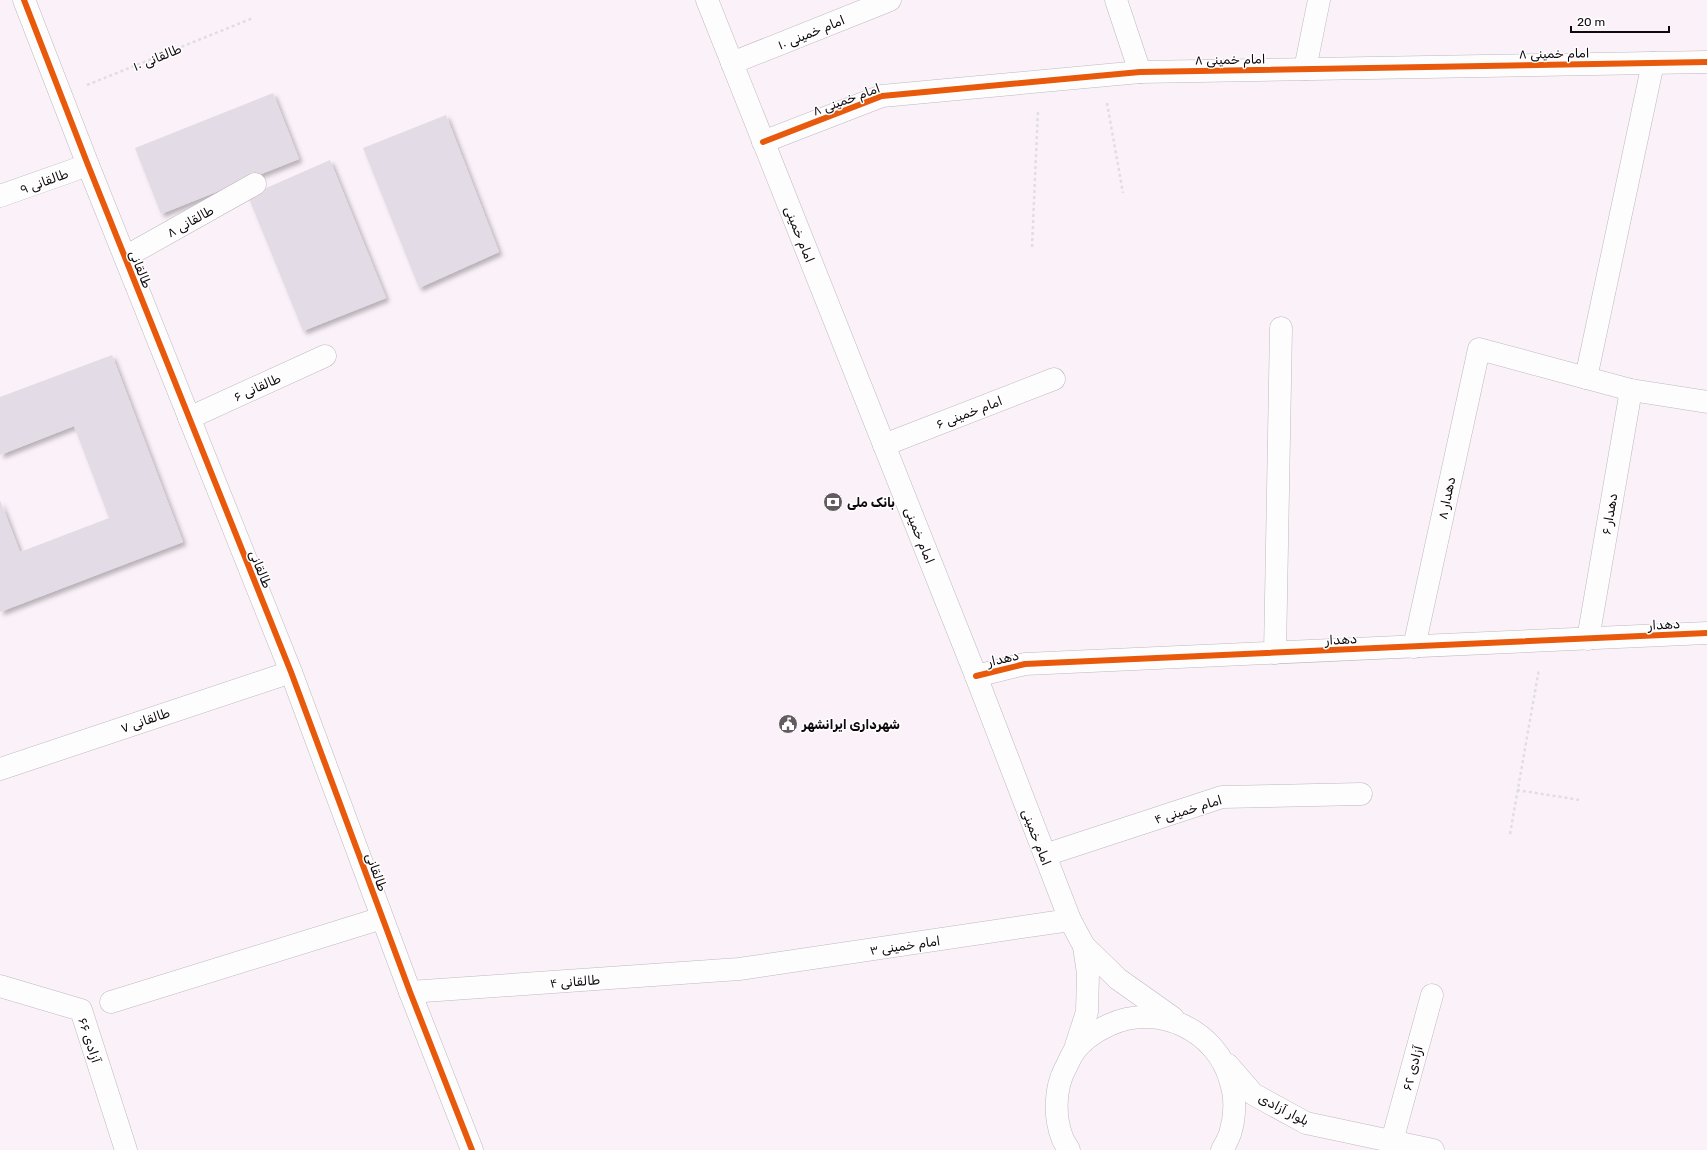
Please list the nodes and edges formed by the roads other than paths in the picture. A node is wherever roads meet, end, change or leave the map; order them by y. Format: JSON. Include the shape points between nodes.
{"nodes":[{"id":1,"x":24,"y":0,"type":"edge"},
{"id":2,"x":707,"y":0,"type":"edge"},
{"id":3,"x":1116,"y":0,"type":"edge"},
{"id":4,"x":1319,"y":0,"type":"edge"},
{"id":5,"x":880,"y":2,"type":"edge"},
{"id":6,"x":1707,"y":62,"type":"edge"},
{"id":7,"x":732,"y":63,"type":"junction"},
{"id":8,"x":1653,"y":63,"type":"junction"},
{"id":9,"x":1305,"y":69,"type":"junction"},
{"id":10,"x":1140,"y":72,"type":"junction"},
{"id":11,"x":763,"y":142,"type":"junction"},
{"id":12,"x":88,"y":165,"type":"junction"},
{"id":13,"x":255,"y":184,"type":"dead end"},
{"id":14,"x":0,"y":196,"type":"edge"},
{"id":15,"x":125,"y":257,"type":"junction"},
{"id":16,"x":1281,"y":328,"type":"dead end"},
{"id":17,"x":325,"y":356,"type":"dead end"},
{"id":18,"x":1586,"y":378,"type":"junction"},
{"id":19,"x":1054,"y":379,"type":"dead end"},
{"id":20,"x":1631,"y":390,"type":"junction"},
{"id":21,"x":1707,"y":402,"type":"edge"},
{"id":22,"x":189,"y":418,"type":"junction"},
{"id":23,"x":884,"y":445,"type":"junction"},
{"id":24,"x":1707,"y":633,"type":"edge"},
{"id":25,"x":1588,"y":639,"type":"junction"},
{"id":26,"x":1414,"y":647,"type":"junction"},
{"id":27,"x":1275,"y":653,"type":"junction"},
{"id":28,"x":291,"y":672,"type":"junction"},
{"id":29,"x":976,"y":676,"type":"junction"},
{"id":30,"x":0,"y":769,"type":"edge"},
{"id":31,"x":1362,"y":794,"type":"dead end"},
{"id":32,"x":1045,"y":855,"type":"junction"},
{"id":33,"x":382,"y":918,"type":"junction"},
{"id":34,"x":1070,"y":920,"type":"junction"},
{"id":35,"x":1084,"y":946,"type":"junction"},
{"id":36,"x":739,"y":969,"type":"joint"},
{"id":37,"x":0,"y":986,"type":"edge"},
{"id":38,"x":410,"y":992,"type":"junction"},
{"id":39,"x":1432,"y":995,"type":"dead end"},
{"id":40,"x":111,"y":1002,"type":"dead end"},
{"id":41,"x":1180,"y":1023,"type":"junction"},
{"id":42,"x":1204,"y":1038,"type":"junction"},
{"id":43,"x":1074,"y":1052,"type":"junction"},
{"id":44,"x":1392,"y":1141,"type":"junction"},
{"id":45,"x":1061,"y":1146,"type":"edge"},
{"id":46,"x":126,"y":1150,"type":"edge"},
{"id":47,"x":472,"y":1150,"type":"edge"},
{"id":48,"x":1222,"y":1150,"type":"edge"},
{"id":49,"x":1434,"y":1150,"type":"edge"}],
"edges":[{"from":1,"to":12,"type":"street","name":"طالقانی"},
{"from":2,"to":7,"type":"street","name":"امام خمینی"},
{"from":3,"to":10,"type":"street"},
{"from":4,"to":9,"type":"street"},
{"from":5,"to":7,"type":"street","name":"امام خمینی ۱۰"},
{"from":6,"to":8,"type":"street","name":"امام خمینی ۸"},
{"from":7,"to":11,"type":"street","name":"امام خمینی"},
{"from":8,"to":9,"type":"street","name":"امام خمینی ۸"},
{"from":8,"to":18,"type":"street"},
{"from":9,"to":10,"type":"street","name":"امام خمینی ۸"},
{"from":10,"to":11,"type":"street","name":"امام خمینی ۸","via":[[882,96]]},
{"from":11,"to":23,"type":"street","name":"امام خمینی"},
{"from":12,"to":14,"type":"street","name":"طالقانی ۹"},
{"from":12,"to":15,"type":"street","name":"طالقانی"},
{"from":13,"to":15,"type":"street","name":"طالقانی ۸"},
{"from":15,"to":22,"type":"street","name":"طالقانی"},
{"from":16,"to":27,"type":"street"},
{"from":17,"to":22,"type":"street","name":"طالقانی ۶"},
{"from":18,"to":20,"type":"street"},
{"from":18,"to":26,"type":"street","name":"دهدار ۸","via":[[1479,349]]},
{"from":19,"to":23,"type":"street","name":"امام خمینی ۶"},
{"from":20,"to":21,"type":"street"},
{"from":20,"to":25,"type":"street","name":"دهدار ۶"},
{"from":22,"to":28,"type":"street","name":"طالقانی"},
{"from":23,"to":29,"type":"street","name":"امام خمینی"},
{"from":24,"to":25,"type":"street","name":"دهدار"},
{"from":25,"to":26,"type":"street","name":"دهدار"},
{"from":26,"to":27,"type":"street","name":"دهدار"},
{"from":27,"to":29,"type":"street","name":"دهدار","via":[[1025,664]]},
{"from":28,"to":30,"type":"street","name":"طالقانی ۷"},
{"from":28,"to":33,"type":"street","name":"طالقانی"},
{"from":29,"to":32,"type":"street","name":"امام خمینی"},
{"from":31,"to":32,"type":"street","name":"امام خمینی ۴","via":[[1222,797]]},
{"from":32,"to":34,"type":"street","name":"امام خمینی"},
{"from":33,"to":38,"type":"street","name":"طالقانی"},
{"from":33,"to":40,"type":"street"},
{"from":34,"to":35,"type":"street","name":"امام خمینی"},
{"from":34,"to":36,"type":"street","name":"امام خمینی ۳"},
{"from":35,"to":41,"type":"street","via":[[1118,979]]},
{"from":35,"to":43,"type":"street","name":"امام خمینی","via":[[1088,974],[1087,1012]]},
{"from":36,"to":38,"type":"street","name":"طالقانی ۴"},
{"from":37,"to":46,"type":"street","name":"آزادی ۶۶","via":[[81,1010]]},
{"from":38,"to":47,"type":"street","name":"طالقانی"},
{"from":39,"to":44,"type":"street","name":"آزادی ۶۲"},
{"from":41,"to":42,"type":"street"},
{"from":41,"to":43,"type":"street","via":[[1151,1016],[1122,1019],[1095,1031]]},
{"from":42,"to":44,"type":"street","name":"بلوار آزادی","via":[[1253,1094],[1306,1123]]},
{"from":42,"to":48,"type":"street","via":[[1221,1058],[1232,1082],[1234,1108],[1230,1134]]},
{"from":43,"to":45,"type":"street","via":[[1060,1078],[1056,1108]]},
{"from":44,"to":49,"type":"street","name":"بلوار آزادی"}]}
